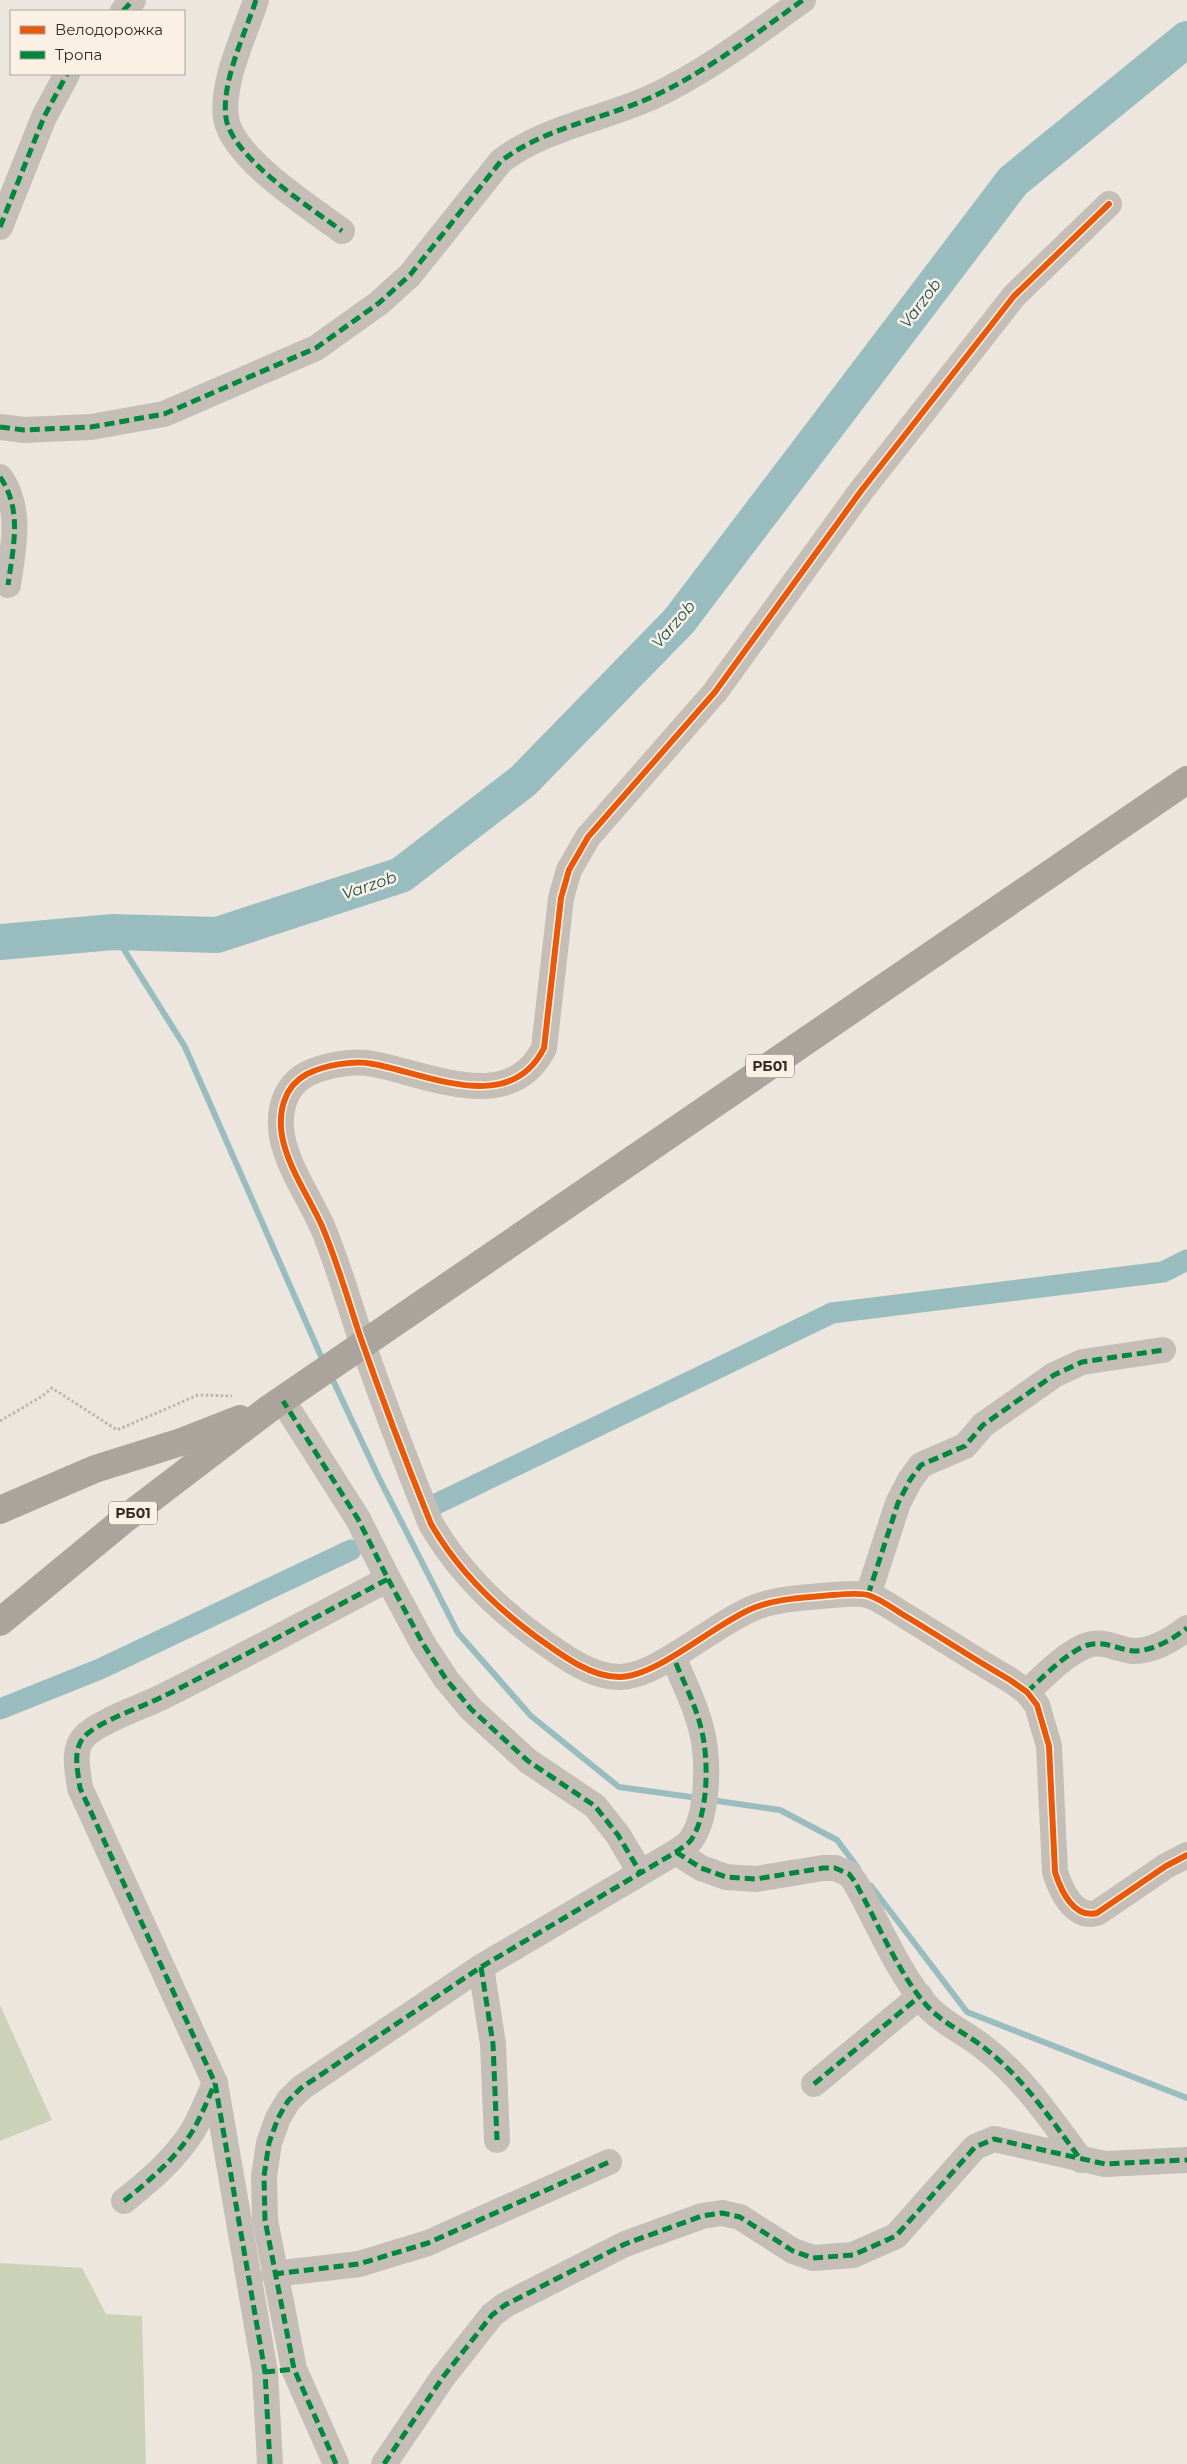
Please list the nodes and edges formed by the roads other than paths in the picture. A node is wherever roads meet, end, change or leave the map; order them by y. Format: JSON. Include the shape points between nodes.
{"nodes":[{"id":1,"x":133,"y":0,"type":"edge"},
{"id":2,"x":256,"y":0,"type":"edge"},
{"id":3,"x":803,"y":0,"type":"edge"},
{"id":4,"x":124,"y":10,"type":"edge"},
{"id":5,"x":66,"y":75,"type":"edge"},
{"id":6,"x":1109,"y":204,"type":"dead end"},
{"id":7,"x":0,"y":227,"type":"edge"},
{"id":8,"x":342,"y":231,"type":"dead end"},
{"id":9,"x":0,"y":427,"type":"edge"},
{"id":10,"x":0,"y":477,"type":"edge"},
{"id":11,"x":8,"y":585,"type":"dead end"},
{"id":12,"x":1187,"y":780,"type":"edge"},
{"id":13,"x":359,"y":1348,"type":"junction"},
{"id":14,"x":1163,"y":1350,"type":"dead end"},
{"id":15,"x":284,"y":1400,"type":"junction"},
{"id":16,"x":0,"y":1510,"type":"edge"},
{"id":17,"x":388,"y":1579,"type":"junction"},
{"id":18,"x":868,"y":1595,"type":"junction"},
{"id":19,"x":0,"y":1622,"type":"edge"},
{"id":20,"x":1187,"y":1628,"type":"edge"},
{"id":21,"x":672,"y":1656,"type":"junction"},
{"id":22,"x":1027,"y":1692,"type":"junction"},
{"id":23,"x":676,"y":1852,"type":"junction"},
{"id":24,"x":1187,"y":1855,"type":"edge"},
{"id":25,"x":640,"y":1872,"type":"junction"},
{"id":26,"x":481,"y":1967,"type":"junction"},
{"id":27,"x":920,"y":1996,"type":"junction"},
{"id":28,"x":215,"y":2083,"type":"junction"},
{"id":29,"x":814,"y":2084,"type":"dead end"},
{"id":30,"x":497,"y":2140,"type":"dead end"},
{"id":31,"x":1081,"y":2160,"type":"junction"},
{"id":32,"x":1187,"y":2160,"type":"edge"},
{"id":33,"x":610,"y":2162,"type":"dead end"},
{"id":34,"x":124,"y":2201,"type":"dead end"},
{"id":35,"x":274,"y":2274,"type":"junction"},
{"id":36,"x":294,"y":2369,"type":"junction"},
{"id":37,"x":264,"y":2372,"type":"junction"},
{"id":38,"x":270,"y":2464,"type":"edge"},
{"id":39,"x":336,"y":2464,"type":"edge"},
{"id":40,"x":384,"y":2464,"type":"edge"}],
"edges":[{"from":1,"to":4,"type":"street"},
{"from":2,"to":8,"type":"street","via":[[231,74],[226,107],[229,128],[254,162]]},
{"from":3,"to":9,"type":"street","via":[[718,61],[651,98],[519,147],[501,161],[410,275],[379,303],[316,348],[164,414],[91,427],[24,430]]},
{"from":5,"to":7,"type":"street","via":[[44,117]]},
{"from":6,"to":13,"type":"street","via":[[1014,296],[861,491],[715,692],[588,837],[569,870],[561,898],[544,1048],[531,1069],[503,1083],[482,1086],[458,1085],[372,1063],[348,1064],[307,1074],[285,1095],[282,1136],[302,1188],[322,1226]]},
{"from":10,"to":11,"type":"street","via":[[14,507],[15,534]]},
{"from":12,"to":13,"type":"highway","number":"РБ01"},
{"from":13,"to":15,"type":"highway","number":"РБ01"},
{"from":13,"to":21,"type":"street","via":[[431,1524],[469,1578],[510,1617],[557,1652],[602,1675],[620,1677],[638,1673]]},
{"from":14,"to":18,"type":"street","via":[[1082,1362],[1054,1375],[983,1424],[966,1446],[920,1465],[898,1503]]},
{"from":15,"to":16,"type":"highway","number":"РБ01","via":[[181,1442],[95,1469]]},
{"from":15,"to":17,"type":"street","via":[[358,1519]]},
{"from":15,"to":19,"type":"highway","number":"РБ01","via":[[126,1518]]},
{"from":17,"to":25,"type":"street","via":[[423,1644],[471,1709],[528,1761],[595,1806],[618,1835]]},
{"from":17,"to":28,"type":"street","via":[[106,1723],[84,1736],[78,1746],[76,1758],[80,1788]]},
{"from":18,"to":21,"type":"street","via":[[790,1598],[756,1607],[725,1622]]},
{"from":18,"to":22,"type":"street"},
{"from":20,"to":22,"type":"street","via":[[1165,1643],[1143,1650],[1133,1651],[1100,1643],[1088,1645]]},
{"from":21,"to":23,"type":"street","via":[[701,1727],[706,1754],[702,1812],[690,1841]]},
{"from":22,"to":24,"type":"street","via":[[1040,1712],[1049,1746],[1054,1872],[1060,1887],[1080,1913],[1097,1913]]},
{"from":23,"to":25,"type":"street"},
{"from":23,"to":27,"type":"street","via":[[701,1868],[726,1876],[756,1878],[823,1868],[841,1870],[856,1882]]},
{"from":25,"to":26,"type":"street"},
{"from":26,"to":30,"type":"street","via":[[493,2044]]},
{"from":26,"to":35,"type":"street","via":[[301,2088],[288,2101],[269,2142],[264,2176],[265,2220]]},
{"from":27,"to":29,"type":"street"},
{"from":27,"to":31,"type":"street","via":[[940,2018],[987,2049],[1024,2084]]},
{"from":28,"to":34,"type":"street","via":[[192,2131],[174,2157]]},
{"from":28,"to":37,"type":"street"},
{"from":31,"to":32,"type":"street","via":[[1105,2164]]},
{"from":31,"to":40,"type":"street","via":[[1001,2139],[987,2141],[975,2147],[896,2236],[853,2255],[813,2258],[793,2251],[740,2217],[722,2213],[702,2216],[625,2244],[505,2305],[492,2315],[443,2377]]},
{"from":33,"to":35,"type":"street","via":[[401,2252],[359,2264]]},
{"from":35,"to":36,"type":"street"},
{"from":36,"to":37,"type":"street"},
{"from":36,"to":39,"type":"street"},
{"from":37,"to":38,"type":"street"}]}
